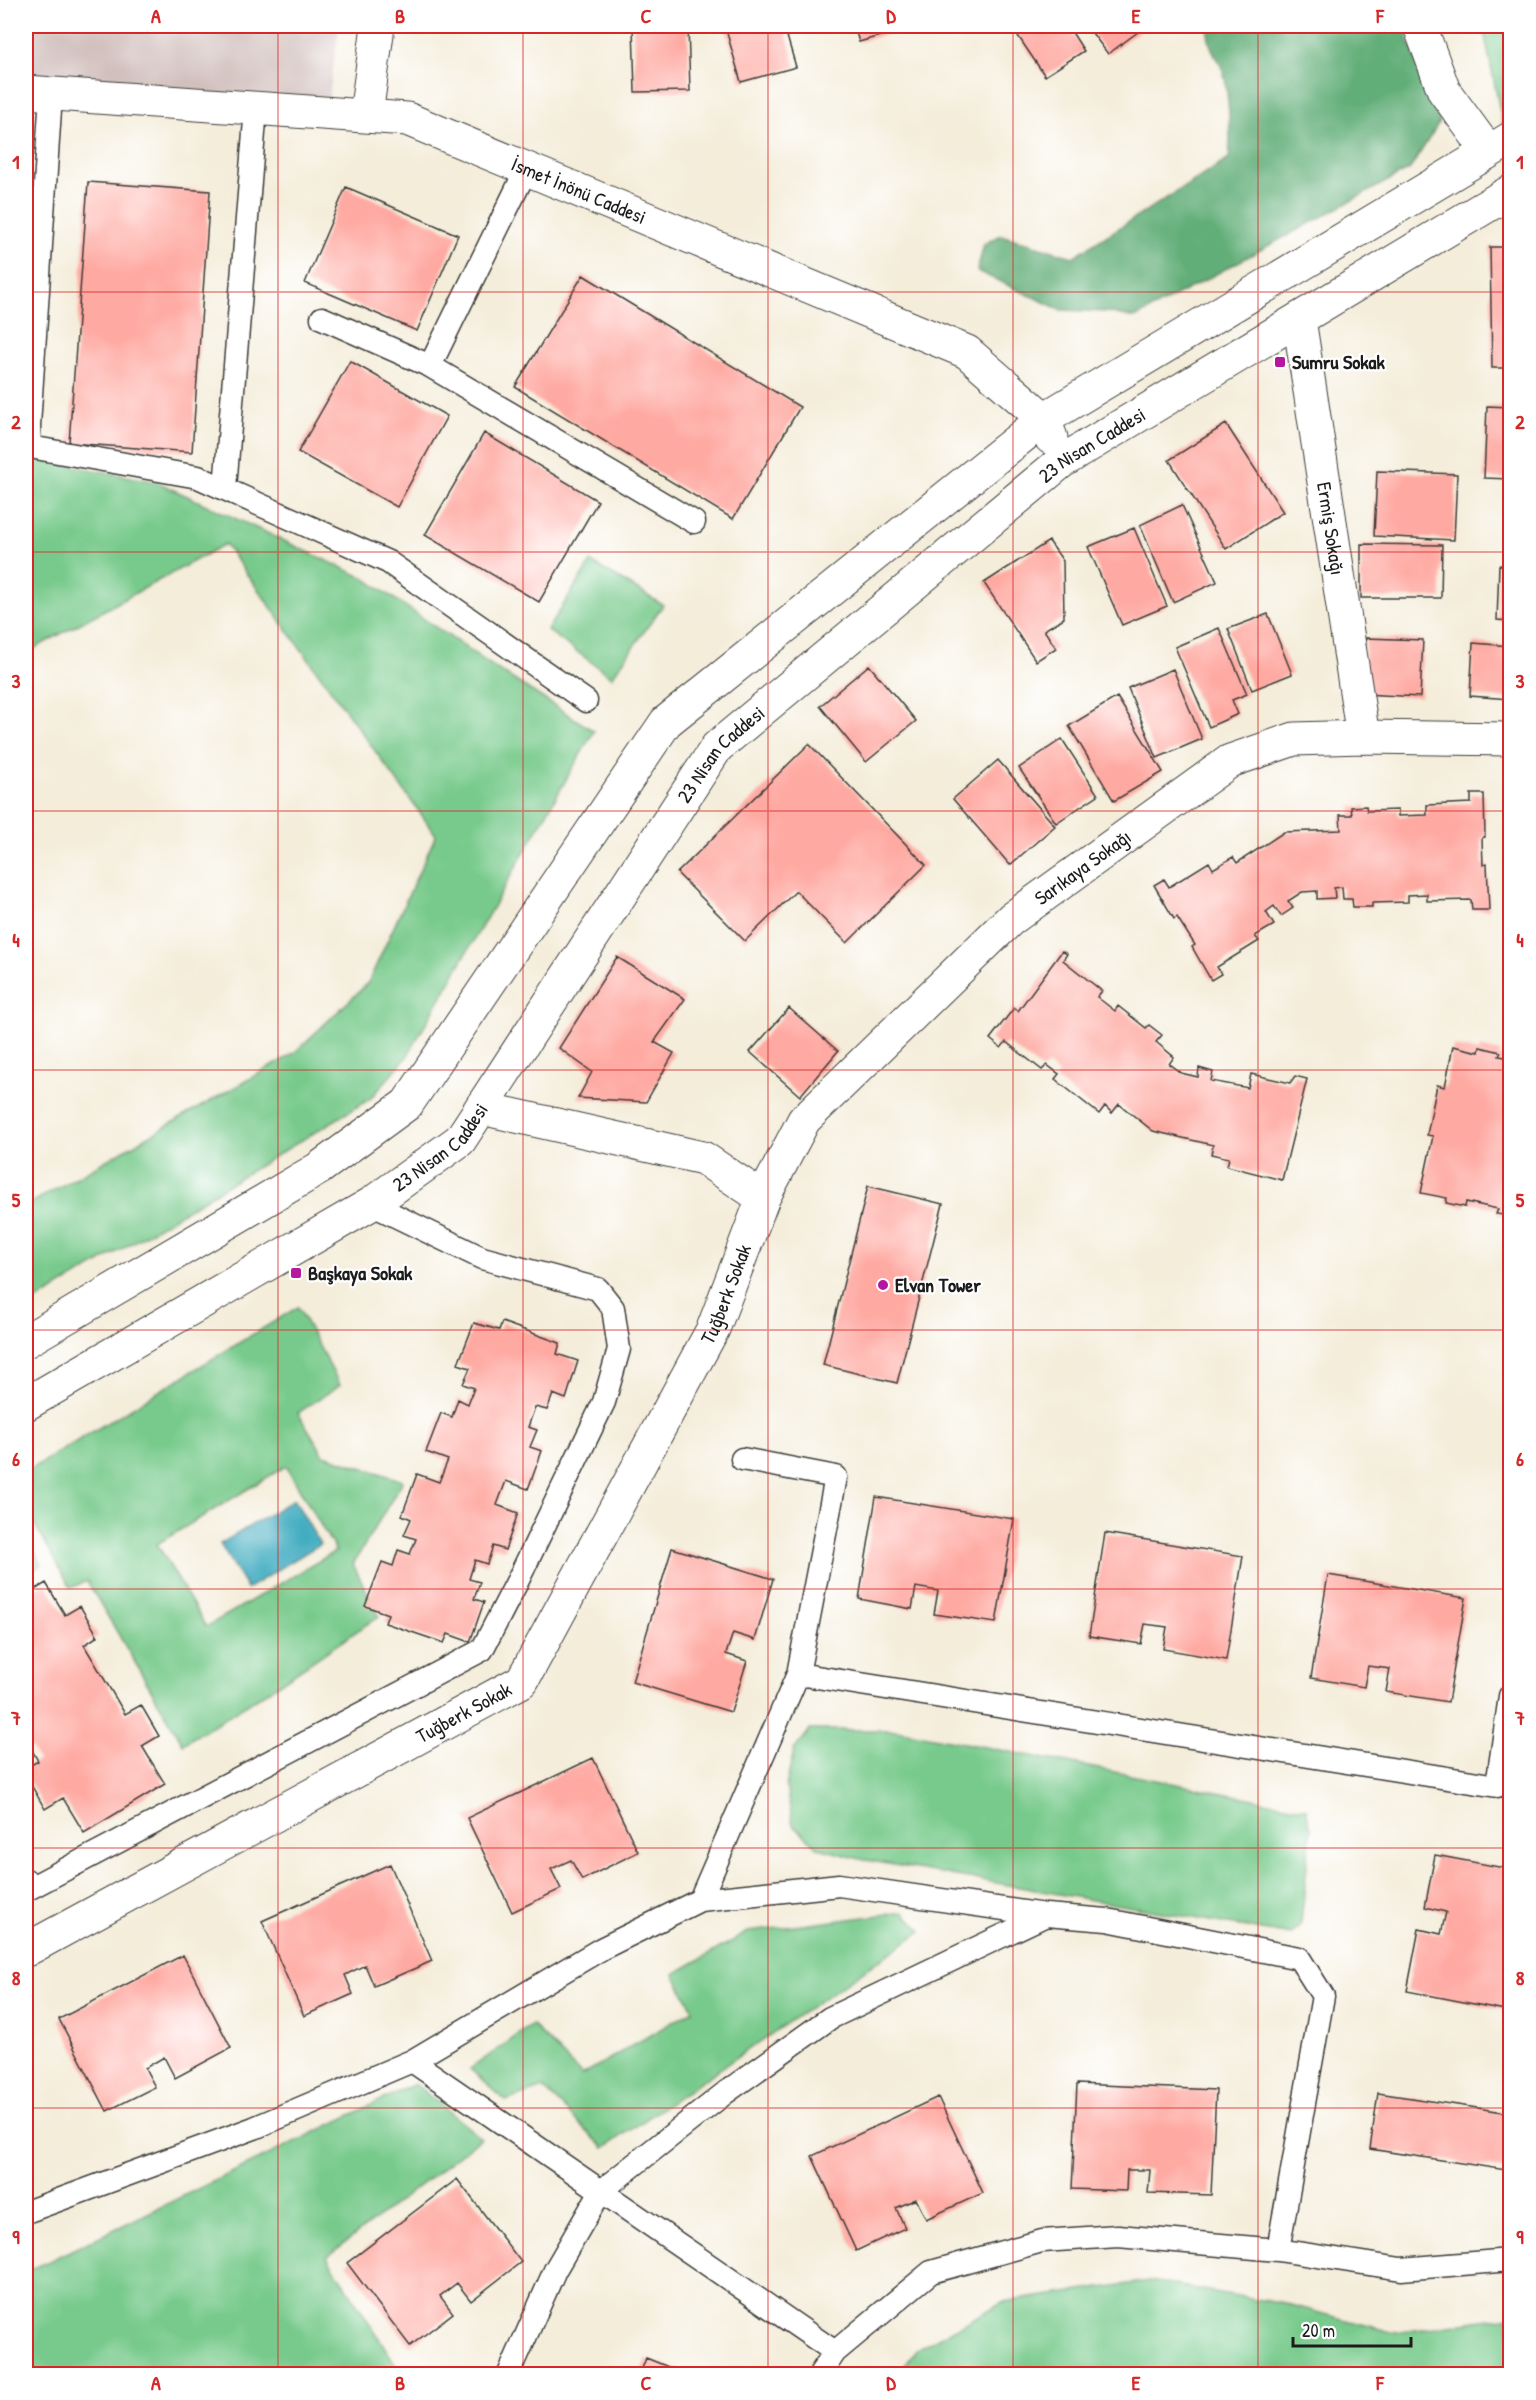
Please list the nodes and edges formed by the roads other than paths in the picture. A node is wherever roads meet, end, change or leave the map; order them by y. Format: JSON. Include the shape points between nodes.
{"nodes":[{"id":1,"x":378,"y":26,"type":"edge"},
{"id":2,"x":1420,"y":26,"type":"edge"},
{"id":3,"x":38,"y":94,"type":"edge"},
{"id":4,"x":256,"y":108,"type":"junction"},
{"id":5,"x":366,"y":116,"type":"junction"},
{"id":6,"x":1499,"y":145,"type":"edge"},
{"id":7,"x":527,"y":168,"type":"junction"},
{"id":8,"x":1510,"y":192,"type":"edge"},
{"id":9,"x":322,"y":318,"type":"dead end"},
{"id":10,"x":1299,"y":319,"type":"junction"},
{"id":11,"x":430,"y":366,"type":"junction"},
{"id":12,"x":1044,"y":419,"type":"junction"},
{"id":13,"x":28,"y":446,"type":"edge"},
{"id":14,"x":1061,"y":462,"type":"junction"},
{"id":15,"x":225,"y":488,"type":"junction"},
{"id":16,"x":694,"y":522,"type":"dead end"},
{"id":17,"x":586,"y":701,"type":"dead end"},
{"id":18,"x":1363,"y":737,"type":"junction"},
{"id":19,"x":1510,"y":739,"type":"edge"},
{"id":20,"x":481,"y":1108,"type":"junction"},
{"id":21,"x":763,"y":1198,"type":"junction"},
{"id":22,"x":371,"y":1204,"type":"junction"},
{"id":23,"x":26,"y":1341,"type":"edge"},
{"id":24,"x":26,"y":1404,"type":"edge"},
{"id":25,"x":742,"y":1459,"type":"dead end"},
{"id":26,"x":798,"y":1674,"type":"junction"},
{"id":27,"x":1510,"y":1696,"type":"edge"},
{"id":28,"x":26,"y":1880,"type":"edge"},
{"id":29,"x":700,"y":1900,"type":"junction"},
{"id":30,"x":1046,"y":1915,"type":"junction"},
{"id":31,"x":26,"y":1950,"type":"edge"},
{"id":32,"x":412,"y":2061,"type":"junction"},
{"id":33,"x":602,"y":2191,"type":"junction"},
{"id":34,"x":26,"y":2212,"type":"edge"},
{"id":35,"x":1278,"y":2250,"type":"junction"},
{"id":36,"x":1510,"y":2260,"type":"edge"},
{"id":37,"x":835,"y":2352,"type":"junction"},
{"id":38,"x":509,"y":2374,"type":"edge"},
{"id":39,"x":820,"y":2374,"type":"edge"}],
"edges":[{"from":1,"to":5,"type":"street"},
{"from":2,"to":6,"type":"street","via":[[1444,91]]},
{"from":3,"to":4,"type":"street","name":"İsmet İnönü Caddesi"},
{"from":3,"to":13,"type":"lane"},
{"from":4,"to":5,"type":"street","name":"İsmet İnönü Caddesi"},
{"from":4,"to":15,"type":"lane"},
{"from":5,"to":7,"type":"street","name":"İsmet İnönü Caddesi","via":[[407,119]]},
{"from":6,"to":12,"type":"street"},
{"from":7,"to":11,"type":"lane"},
{"from":7,"to":12,"type":"street","name":"İsmet İnönü Caddesi","via":[[967,352]]},
{"from":8,"to":10,"type":"street","name":"23 Nisan Caddesi"},
{"from":9,"to":11,"type":"lane"},
{"from":10,"to":14,"type":"street","name":"23 Nisan Caddesi"},
{"from":10,"to":18,"type":"street","name":"Ermiş Sokağı"},
{"from":11,"to":16,"type":"lane"},
{"from":12,"to":14,"type":"street","name":"İsmet İnönü Caddesi"},
{"from":12,"to":23,"type":"street","via":[[666,722],[407,1104],[318,1169]]},
{"from":13,"to":15,"type":"lane","via":[[198,477]]},
{"from":14,"to":20,"type":"street","name":"23 Nisan Caddesi","via":[[717,747]]},
{"from":15,"to":17,"type":"lane","via":[[388,562]]},
{"from":18,"to":19,"type":"street","name":"Sarıkaya Sokağı"},
{"from":18,"to":21,"type":"street","name":"Sarıkaya Sokağı","via":[[1294,739],[1230,761],[1011,919],[804,1120]]},
{"from":20,"to":21,"type":"street","via":[[703,1158]]},
{"from":20,"to":22,"type":"street","name":"23 Nisan Caddesi","via":[[460,1140]]},
{"from":21,"to":31,"type":"street","name":"Tuğberk Sokak","via":[[713,1329],[522,1681]]},
{"from":22,"to":24,"type":"street","name":"23 Nisan Caddesi"},
{"from":22,"to":28,"type":"lane","via":[[482,1258],[598,1289],[614,1308],[619,1349],[604,1402],[482,1650],[30,1888]]},
{"from":25,"to":26,"type":"lane","via":[[836,1477]]},
{"from":26,"to":27,"type":"lane","via":[[1497,1786]]},
{"from":26,"to":29,"type":"lane"},
{"from":29,"to":30,"type":"lane","via":[[839,1885]]},
{"from":29,"to":32,"type":"lane","via":[[601,1948]]},
{"from":30,"to":33,"type":"lane","via":[[830,2018],[725,2093]]},
{"from":30,"to":35,"type":"lane","via":[[1107,1920],[1299,1958],[1323,1996]]},
{"from":32,"to":33,"type":"lane"},
{"from":32,"to":34,"type":"lane","via":[[254,2128]]},
{"from":33,"to":37,"type":"lane"},
{"from":33,"to":38,"type":"lane","via":[[555,2271]]},
{"from":35,"to":36,"type":"lane","via":[[1401,2270]]},
{"from":35,"to":37,"type":"lane","via":[[1118,2236],[1042,2241],[931,2272]]},
{"from":37,"to":39,"type":"lane"}]}
